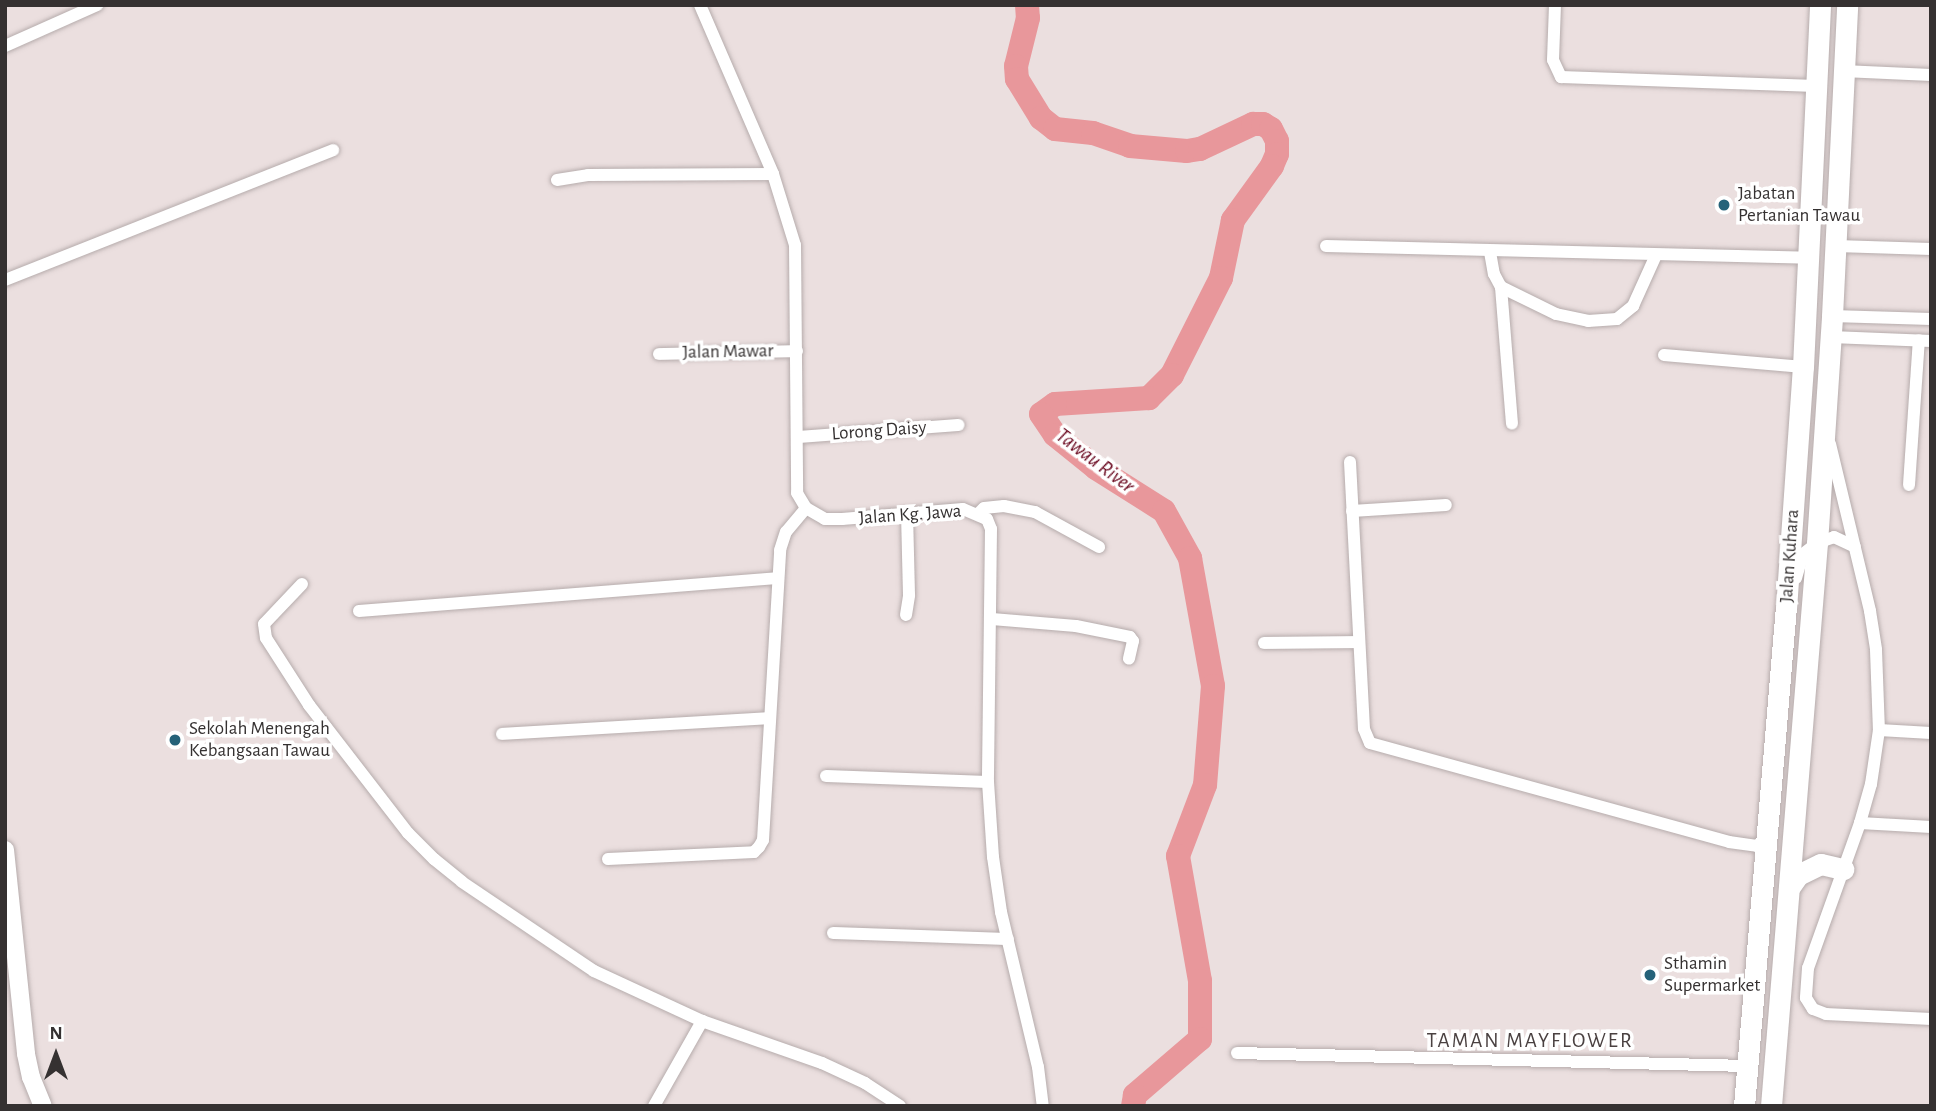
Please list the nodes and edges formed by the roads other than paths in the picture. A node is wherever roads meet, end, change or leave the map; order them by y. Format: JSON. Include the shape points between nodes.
{"nodes":[{"id":1,"x":97,"y":5,"type":"edge"},
{"id":2,"x":699,"y":5,"type":"edge"},
{"id":3,"x":1555,"y":5,"type":"edge"},
{"id":4,"x":1820,"y":5,"type":"edge"},
{"id":5,"x":1847,"y":5,"type":"edge"},
{"id":6,"x":5,"y":46,"type":"edge"},
{"id":7,"x":1843,"y":71,"type":"junction"},
{"id":8,"x":1931,"y":75,"type":"edge"},
{"id":9,"x":1816,"y":86,"type":"junction"},
{"id":10,"x":334,"y":150,"type":"dead end"},
{"id":11,"x":773,"y":174,"type":"junction"},
{"id":12,"x":557,"y":180,"type":"dead end"},
{"id":13,"x":1326,"y":246,"type":"dead end"},
{"id":14,"x":1836,"y":246,"type":"junction"},
{"id":15,"x":1931,"y":248,"type":"edge"},
{"id":16,"x":1490,"y":251,"type":"junction"},
{"id":17,"x":1656,"y":255,"type":"junction"},
{"id":18,"x":1809,"y":258,"type":"junction"},
{"id":19,"x":5,"y":280,"type":"edge"},
{"id":20,"x":1501,"y":287,"type":"junction"},
{"id":21,"x":1931,"y":319,"type":"edge"},
{"id":22,"x":1831,"y":326,"type":"junction"},
{"id":23,"x":1925,"y":340,"type":"edge"},
{"id":24,"x":797,"y":351,"type":"junction"},
{"id":25,"x":659,"y":354,"type":"dead end"},
{"id":26,"x":1664,"y":355,"type":"dead end"},
{"id":27,"x":1803,"y":367,"type":"junction"},
{"id":28,"x":1825,"y":422,"type":"junction"},
{"id":29,"x":1511,"y":424,"type":"dead end"},
{"id":30,"x":959,"y":425,"type":"dead end"},
{"id":31,"x":798,"y":437,"type":"junction"},
{"id":32,"x":1350,"y":462,"type":"dead end"},
{"id":33,"x":1909,"y":485,"type":"dead end"},
{"id":34,"x":1446,"y":505,"type":"dead end"},
{"id":35,"x":806,"y":508,"type":"junction"},
{"id":36,"x":1352,"y":511,"type":"junction"},
{"id":37,"x":907,"y":513,"type":"junction"},
{"id":38,"x":978,"y":514,"type":"junction"},
{"id":39,"x":1817,"y":542,"type":"junction"},
{"id":40,"x":1099,"y":547,"type":"dead end"},
{"id":41,"x":1854,"y":548,"type":"junction"},
{"id":42,"x":778,"y":578,"type":"junction"},
{"id":43,"x":302,"y":584,"type":"dead end"},
{"id":44,"x":1786,"y":609,"type":"junction"},
{"id":45,"x":359,"y":611,"type":"dead end"},
{"id":46,"x":906,"y":615,"type":"dead end"},
{"id":47,"x":992,"y":619,"type":"junction"},
{"id":48,"x":1358,"y":642,"type":"junction"},
{"id":49,"x":1264,"y":643,"type":"dead end"},
{"id":50,"x":1129,"y":659,"type":"dead end"},
{"id":51,"x":771,"y":718,"type":"junction"},
{"id":52,"x":1879,"y":730,"type":"junction"},
{"id":53,"x":1931,"y":733,"type":"edge"},
{"id":54,"x":502,"y":734,"type":"dead end"},
{"id":55,"x":826,"y":776,"type":"dead end"},
{"id":56,"x":988,"y":782,"type":"junction"},
{"id":57,"x":1860,"y":824,"type":"junction"},
{"id":58,"x":1931,"y":827,"type":"edge"},
{"id":59,"x":1768,"y":836,"type":"junction"},
{"id":60,"x":5,"y":850,"type":"edge"},
{"id":61,"x":608,"y":859,"type":"dead end"},
{"id":62,"x":1843,"y":869,"type":"junction"},
{"id":63,"x":1789,"y":888,"type":"junction"},
{"id":64,"x":832,"y":933,"type":"dead end"},
{"id":65,"x":1008,"y":939,"type":"junction"},
{"id":66,"x":1931,"y":1019,"type":"edge"},
{"id":67,"x":702,"y":1021,"type":"junction"},
{"id":68,"x":1237,"y":1053,"type":"dead end"},
{"id":69,"x":1747,"y":1066,"type":"junction"},
{"id":70,"x":43,"y":1106,"type":"edge"},
{"id":71,"x":654,"y":1106,"type":"edge"},
{"id":72,"x":900,"y":1106,"type":"edge"},
{"id":73,"x":1043,"y":1106,"type":"edge"},
{"id":74,"x":1744,"y":1106,"type":"edge"},
{"id":75,"x":1771,"y":1106,"type":"edge"}],
"edges":[{"from":1,"to":6,"type":"street"},
{"from":2,"to":11,"type":"street"},
{"from":3,"to":9,"type":"street","via":[[1553,60],[1561,78]]},
{"from":4,"to":9,"type":"main road","name":"Jalan Kuhara"},
{"from":5,"to":7,"type":"main road","name":"Jalan Kuhara"},
{"from":7,"to":8,"type":"street"},
{"from":7,"to":14,"type":"main road","name":"Jalan Kuhara"},
{"from":9,"to":18,"type":"main road","name":"Jalan Kuhara"},
{"from":10,"to":19,"type":"street"},
{"from":11,"to":12,"type":"street","via":[[588,175]]},
{"from":11,"to":24,"type":"street","via":[[795,245]]},
{"from":13,"to":16,"type":"street"},
{"from":14,"to":15,"type":"street"},
{"from":14,"to":22,"type":"main road","name":"Jalan Kuhara"},
{"from":16,"to":17,"type":"street"},
{"from":16,"to":20,"type":"street"},
{"from":17,"to":18,"type":"street"},
{"from":17,"to":20,"type":"street","via":[[1633,306],[1617,319],[1588,321],[1556,314]]},
{"from":18,"to":27,"type":"main road","name":"Jalan Kuhara"},
{"from":20,"to":29,"type":"street"},
{"from":21,"to":22,"type":"street"},
{"from":22,"to":23,"type":"street"},
{"from":22,"to":28,"type":"main road","name":"Jalan Kuhara"},
{"from":23,"to":33,"type":"street"},
{"from":24,"to":25,"type":"street","name":"Jalan Mawar"},
{"from":24,"to":31,"type":"street"},
{"from":26,"to":27,"type":"street"},
{"from":27,"to":44,"type":"main road","name":"Jalan Kuhara"},
{"from":28,"to":39,"type":"main road","name":"Jalan Kuhara"},
{"from":28,"to":41,"type":"street"},
{"from":30,"to":31,"type":"street","name":"Lorong Daisy"},
{"from":31,"to":35,"type":"street","via":[[797,493]]},
{"from":32,"to":36,"type":"street"},
{"from":34,"to":36,"type":"street"},
{"from":35,"to":37,"type":"street","name":"Jalan Kg. Jawa","via":[[825,519]]},
{"from":35,"to":42,"type":"street","via":[[786,533]]},
{"from":36,"to":48,"type":"street"},
{"from":37,"to":38,"type":"street","name":"Jalan Kg. Jawa","via":[[963,509]]},
{"from":37,"to":46,"type":"street"},
{"from":38,"to":40,"type":"street","via":[[984,508],[1004,506],[1035,512]]},
{"from":38,"to":47,"type":"street","name":"Jalan Kg. Jawa","via":[[991,529]]},
{"from":39,"to":41,"type":"street","via":[[1834,537]]},
{"from":39,"to":44,"type":"street","via":[[1803,554]]},
{"from":39,"to":63,"type":"main road","name":"Jalan Kuhara"},
{"from":41,"to":52,"type":"street","via":[[1876,650]]},
{"from":42,"to":45,"type":"street"},
{"from":42,"to":51,"type":"street"},
{"from":43,"to":67,"type":"street","via":[[264,624],[266,638],[309,705],[408,833],[462,882],[594,971]]},
{"from":44,"to":59,"type":"main road","name":"Jalan Kuhara"},
{"from":47,"to":50,"type":"street","via":[[1076,626],[1130,637]]},
{"from":47,"to":56,"type":"street","name":"Jalan Kg. Jawa"},
{"from":48,"to":49,"type":"street"},
{"from":48,"to":59,"type":"street","via":[[1364,729],[1370,743],[1379,748],[1729,842],[1757,846]]},
{"from":51,"to":54,"type":"street"},
{"from":51,"to":61,"type":"street","via":[[759,848],[754,852]]},
{"from":52,"to":53,"type":"street"},
{"from":52,"to":57,"type":"street"},
{"from":55,"to":56,"type":"street"},
{"from":56,"to":65,"type":"street","name":"Jalan Kg. Jawa","via":[[995,876]]},
{"from":57,"to":58,"type":"street"},
{"from":57,"to":62,"type":"street"},
{"from":59,"to":69,"type":"main road","name":"Jalan Kuhara"},
{"from":60,"to":70,"type":"street","via":[[26,1054]]},
{"from":62,"to":63,"type":"main road","via":[[1821,864],[1798,876]]},
{"from":62,"to":66,"type":"street","via":[[1808,968],[1806,998],[1813,1009],[1826,1014]]},
{"from":63,"to":75,"type":"main road","name":"Jalan Kuhara"},
{"from":64,"to":65,"type":"street"},
{"from":65,"to":73,"type":"street","name":"Jalan Kg. Jawa"},
{"from":67,"to":71,"type":"street"},
{"from":67,"to":72,"type":"street","via":[[821,1063]]},
{"from":68,"to":69,"type":"street"},
{"from":69,"to":74,"type":"main road","name":"Jalan Kuhara"}]}
